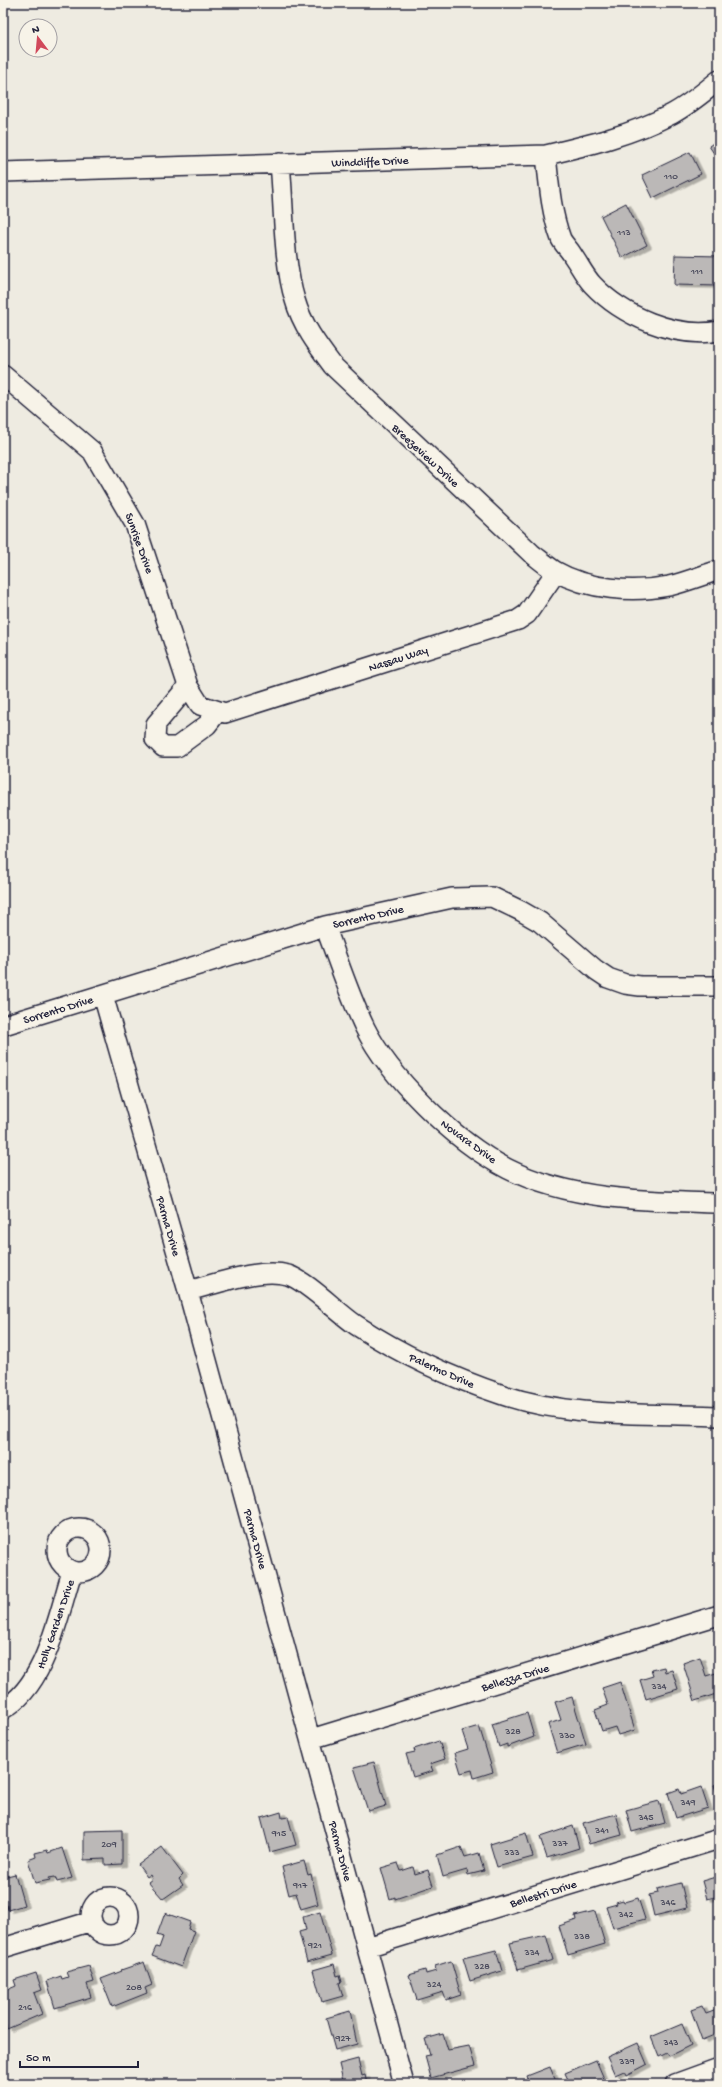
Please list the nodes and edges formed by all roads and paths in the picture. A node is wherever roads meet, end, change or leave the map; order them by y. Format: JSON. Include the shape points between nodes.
{"nodes":[{"id":1,"x":719,"y":80,"type":"edge"},
{"id":2,"x":546,"y":155,"type":"junction"},
{"id":3,"x":280,"y":163,"type":"junction"},
{"id":4,"x":3,"y":172,"type":"edge"},
{"id":5,"x":719,"y":331,"type":"edge"},
{"id":6,"x":3,"y":375,"type":"edge"},
{"id":7,"x":719,"y":570,"type":"edge"},
{"id":8,"x":556,"y":572,"type":"junction"},
{"id":9,"x":188,"y":686,"type":"junction"},
{"id":10,"x":200,"y":705,"type":"joint"},
{"id":11,"x":218,"y":711,"type":"junction"},
{"id":12,"x":325,"y":926,"type":"junction"},
{"id":13,"x":719,"y":986,"type":"edge"},
{"id":14,"x":103,"y":995,"type":"junction"},
{"id":15,"x":4,"y":1025,"type":"edge"},
{"id":16,"x":719,"y":1204,"type":"edge"},
{"id":17,"x":188,"y":1291,"type":"junction"},
{"id":18,"x":719,"y":1416,"type":"edge"},
{"id":19,"x":72,"y":1572,"type":"dead end"},
{"id":20,"x":719,"y":1615,"type":"edge"},
{"id":21,"x":3,"y":1709,"type":"edge"},
{"id":22,"x":311,"y":1739,"type":"junction"},
{"id":23,"x":719,"y":1840,"type":"edge"},
{"id":24,"x":92,"y":1921,"type":"dead end"},
{"id":25,"x":367,"y":1947,"type":"junction"},
{"id":26,"x":3,"y":1948,"type":"edge"},
{"id":27,"x":719,"y":2068,"type":"edge"},
{"id":28,"x":404,"y":2084,"type":"edge"},
{"id":29,"x":675,"y":2084,"type":"edge"}],
"edges":[{"from":1,"to":2,"type":"street","name":"Windcliffe Drive","via":[[672,114],[635,131]]},
{"from":2,"to":3,"type":"street","name":"Windcliffe Drive"},
{"from":2,"to":5,"type":"street","via":[[554,216],[562,241],[593,284],[626,311],[646,321],[690,332]]},
{"from":3,"to":4,"type":"street","name":"Windcliffe Drive"},
{"from":3,"to":8,"type":"street","name":"Breezeview Drive","via":[[294,300],[310,334],[333,366],[531,553]]},
{"from":6,"to":9,"type":"street","name":"Sunrise Drive","via":[[92,451],[126,504],[135,524]]},
{"from":7,"to":8,"type":"street","name":"Breezeview Drive","via":[[669,586],[644,589],[597,586]]},
{"from":8,"to":11,"type":"street","name":"Nassau Way","via":[[528,614],[518,620],[224,713]]},
{"from":9,"to":10,"type":"street","name":"Sunrise Drive"},
{"from":9,"to":11,"type":"street","via":[[156,724],[155,738],[162,747],[182,743],[207,725]]},
{"from":10,"to":11,"type":"street","name":"Nassau Way"},
{"from":12,"to":13,"type":"street","name":"Sorrento Drive","via":[[452,898],[492,897],[540,922],[608,978],[640,986]]},
{"from":12,"to":14,"type":"street","name":"Sorrento Drive"},
{"from":12,"to":16,"type":"street","name":"Novara Drive","via":[[352,998],[380,1053],[437,1118],[485,1155],[508,1169],[534,1180],[589,1194]]},
{"from":14,"to":15,"type":"street","name":"Sorrento Drive"},
{"from":14,"to":17,"type":"street","name":"Parma Drive"},
{"from":17,"to":18,"type":"street","name":"Palermo Drive","via":[[255,1274],[289,1275],[384,1343],[455,1377],[504,1396],[570,1410]]},
{"from":17,"to":22,"type":"street","name":"Parma Drive"},
{"from":19,"to":21,"type":"street","name":"Holly Garden Drive","via":[[36,1678],[24,1693]]},
{"from":20,"to":22,"type":"street","name":"Bellezza Drive"},
{"from":22,"to":25,"type":"street","name":"Parma Drive"},
{"from":23,"to":25,"type":"street","name":"Bellestri Drive"},
{"from":24,"to":26,"type":"street"},
{"from":25,"to":28,"type":"street","name":"Parma Drive"},
{"from":27,"to":29,"type":"street"}]}
